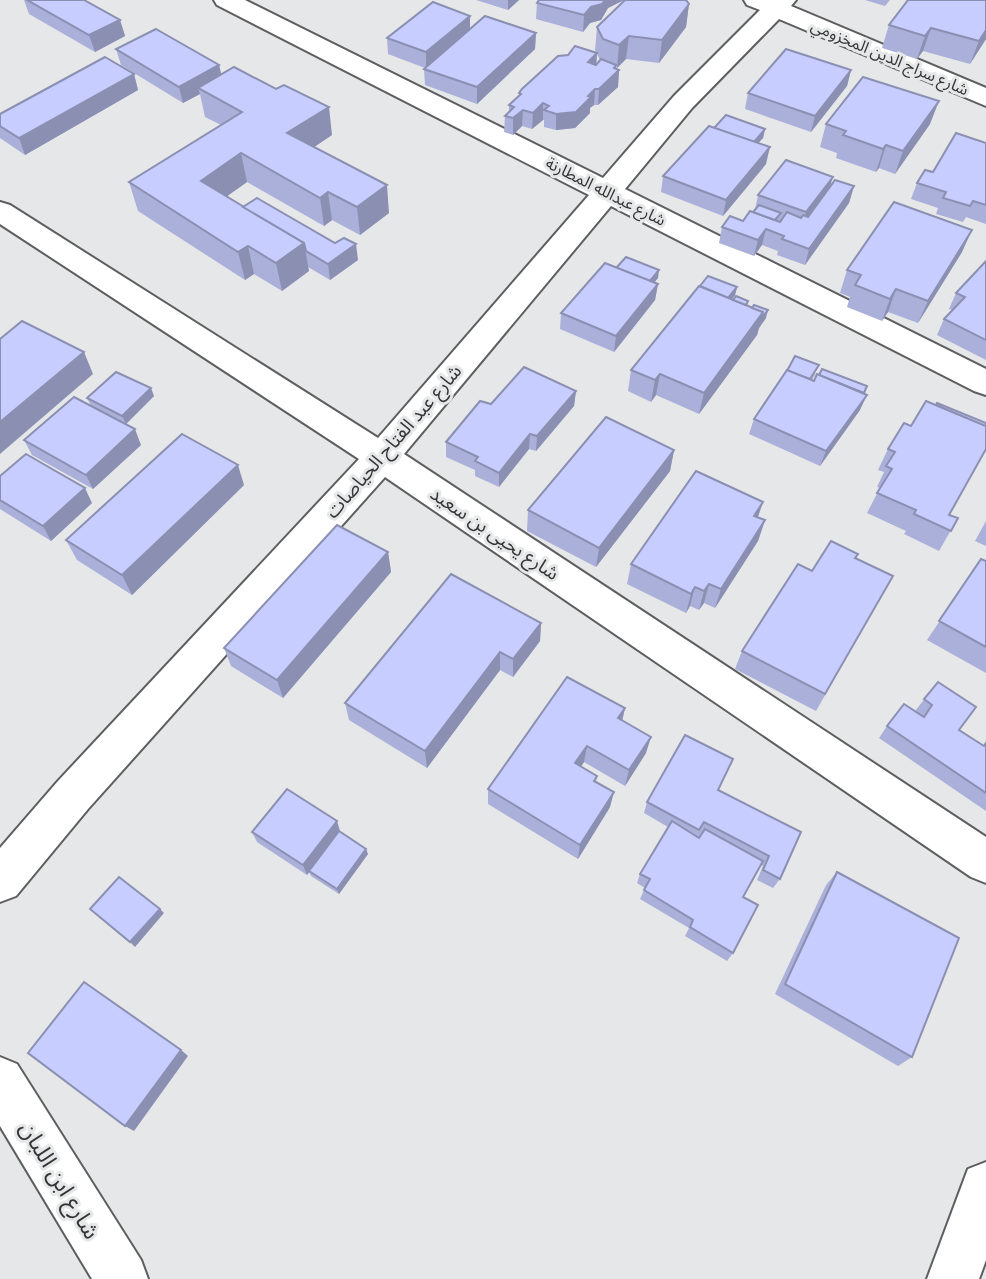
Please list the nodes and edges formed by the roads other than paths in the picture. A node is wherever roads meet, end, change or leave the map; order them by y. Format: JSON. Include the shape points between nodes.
{"nodes":[{"id":1,"x":226,"y":0,"type":"edge"},
{"id":2,"x":772,"y":3,"type":"edge"},
{"id":3,"x":986,"y":97,"type":"edge"},
{"id":4,"x":606,"y":191,"type":"junction"},
{"id":5,"x":7,"y":225,"type":"edge"},
{"id":6,"x":986,"y":383,"type":"edge"},
{"id":7,"x":382,"y":457,"type":"junction"},
{"id":8,"x":986,"y":862,"type":"edge"},
{"id":9,"x":0,"y":881,"type":"edge"},
{"id":10,"x":0,"y":1081,"type":"edge"},
{"id":11,"x":986,"y":1188,"type":"edge"},
{"id":12,"x":122,"y":1279,"type":"edge"},
{"id":13,"x":953,"y":1279,"type":"edge"}],
"edges":[{"from":1,"to":4,"type":"street","name":"شارع عبدالله المطارنة"},
{"from":2,"to":3,"type":"street","name":"شارع سراج الدين المخزومي"},
{"from":2,"to":4,"type":"street","name":"شارع عبد الفتاح الحياصات"},
{"from":4,"to":6,"type":"street","name":"شارع عبدالله المطارنة"},
{"from":4,"to":7,"type":"street","name":"شارع عبد الفتاح الحياصات"},
{"from":5,"to":7,"type":"street","name":"شارع يحيى بن سعيد"},
{"from":7,"to":8,"type":"street","name":"شارع يحيى بن سعيد"},
{"from":7,"to":9,"type":"street","name":"شارع عبد الفتاح الحياصات"},
{"from":10,"to":12,"type":"street","name":"شارع ابن اللبان"},
{"from":11,"to":13,"type":"street"}]}
